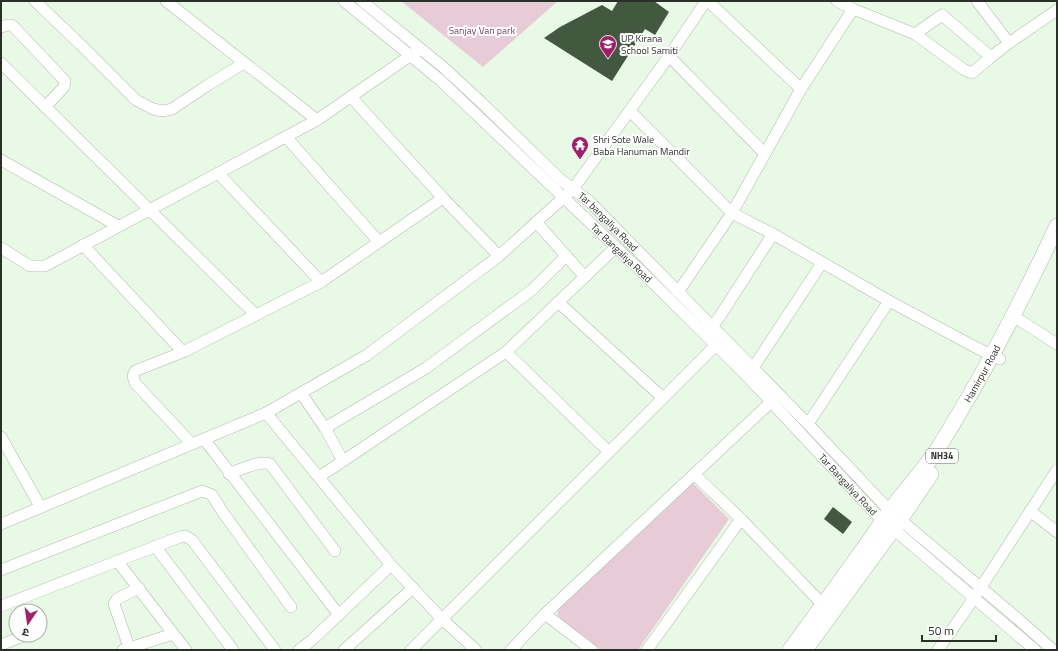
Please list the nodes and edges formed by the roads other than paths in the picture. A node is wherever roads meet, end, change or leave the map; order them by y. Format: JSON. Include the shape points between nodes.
{"nodes":[{"id":1,"x":35,"y":1,"type":"edge"},
{"id":2,"x":166,"y":1,"type":"edge"},
{"id":3,"x":344,"y":1,"type":"edge"},
{"id":4,"x":707,"y":1,"type":"edge"},
{"id":5,"x":836,"y":1,"type":"edge"},
{"id":6,"x":976,"y":1,"type":"edge"},
{"id":7,"x":363,"y":6,"type":"edge"},
{"id":8,"x":853,"y":9,"type":"junction"},
{"id":9,"x":1057,"y":10,"type":"edge"},
{"id":10,"x":1,"y":28,"type":"edge"},
{"id":11,"x":915,"y":34,"type":"junction"},
{"id":12,"x":1009,"y":43,"type":"junction"},
{"id":13,"x":421,"y":48,"type":"junction"},
{"id":14,"x":411,"y":55,"type":"junction"},
{"id":15,"x":669,"y":56,"type":"junction"},
{"id":16,"x":991,"y":56,"type":"junction"},
{"id":17,"x":244,"y":63,"type":"junction"},
{"id":18,"x":4,"y":71,"type":"edge"},
{"id":19,"x":802,"y":89,"type":"junction"},
{"id":20,"x":351,"y":97,"type":"junction"},
{"id":21,"x":45,"y":107,"type":"junction"},
{"id":22,"x":630,"y":111,"type":"junction"},
{"id":23,"x":317,"y":120,"type":"junction"},
{"id":24,"x":286,"y":137,"type":"junction"},
{"id":25,"x":765,"y":154,"type":"junction"},
{"id":26,"x":1,"y":160,"type":"edge"},
{"id":27,"x":218,"y":173,"type":"junction"},
{"id":28,"x":573,"y":189,"type":"junction"},
{"id":29,"x":564,"y":197,"type":"junction"},
{"id":30,"x":443,"y":198,"type":"junction"},
{"id":31,"x":150,"y":209,"type":"junction"},
{"id":32,"x":732,"y":212,"type":"junction"},
{"id":33,"x":536,"y":222,"type":"junction"},
{"id":34,"x":118,"y":226,"type":"junction"},
{"id":35,"x":1057,"y":226,"type":"edge"},
{"id":36,"x":773,"y":234,"type":"junction"},
{"id":37,"x":379,"y":242,"type":"junction"},
{"id":38,"x":83,"y":245,"type":"junction"},
{"id":39,"x":616,"y":247,"type":"junction"},
{"id":40,"x":1,"y":248,"type":"edge"},
{"id":41,"x":1057,"y":248,"type":"edge"},
{"id":42,"x":499,"y":256,"type":"junction"},
{"id":43,"x":566,"y":256,"type":"junction"},
{"id":44,"x":822,"y":263,"type":"junction"},
{"id":45,"x":584,"y":277,"type":"junction"},
{"id":46,"x":321,"y":282,"type":"junction"},
{"id":47,"x":678,"y":292,"type":"junction"},
{"id":48,"x":889,"y":301,"type":"junction"},
{"id":49,"x":558,"y":302,"type":"junction"},
{"id":50,"x":256,"y":315,"type":"junction"},
{"id":51,"x":1017,"y":319,"type":"junction"},
{"id":52,"x":709,"y":331,"type":"junction"},
{"id":53,"x":720,"y":342,"type":"junction"},
{"id":54,"x":1057,"y":344,"type":"edge"},
{"id":55,"x":183,"y":352,"type":"junction"},
{"id":56,"x":506,"y":352,"type":"junction"},
{"id":57,"x":996,"y":357,"type":"junction"},
{"id":58,"x":753,"y":368,"type":"junction"},
{"id":59,"x":301,"y":393,"type":"junction"},
{"id":60,"x":663,"y":398,"type":"junction"},
{"id":61,"x":771,"y":402,"type":"junction"},
{"id":62,"x":266,"y":413,"type":"junction"},
{"id":63,"x":790,"y":414,"type":"junction"},
{"id":64,"x":808,"y":424,"type":"junction"},
{"id":65,"x":325,"y":428,"type":"junction"},
{"id":66,"x":1,"y":437,"type":"edge"},
{"id":67,"x":204,"y":439,"type":"junction"},
{"id":68,"x":191,"y":443,"type":"junction"},
{"id":69,"x":609,"y":452,"type":"junction"},
{"id":70,"x":343,"y":461,"type":"junction"},
{"id":71,"x":1057,"y":470,"type":"edge"},
{"id":72,"x":229,"y":474,"type":"junction"},
{"id":73,"x":694,"y":474,"type":"junction"},
{"id":74,"x":319,"y":477,"type":"junction"},
{"id":75,"x":40,"y":506,"type":"junction"},
{"id":76,"x":1030,"y":511,"type":"junction"},
{"id":77,"x":741,"y":519,"type":"junction"},
{"id":78,"x":892,"y":520,"type":"junction"},
{"id":79,"x":1,"y":524,"type":"edge"},
{"id":80,"x":1057,"y":532,"type":"edge"},
{"id":81,"x":155,"y":546,"type":"junction"},
{"id":82,"x":335,"y":551,"type":"dead end"},
{"id":83,"x":118,"y":562,"type":"junction"},
{"id":84,"x":391,"y":565,"type":"junction"},
{"id":85,"x":1,"y":570,"type":"edge"},
{"id":86,"x":139,"y":588,"type":"junction"},
{"id":87,"x":413,"y":588,"type":"junction"},
{"id":88,"x":980,"y":588,"type":"junction"},
{"id":89,"x":974,"y":598,"type":"junction"},
{"id":90,"x":822,"y":605,"type":"junction"},
{"id":91,"x":1,"y":606,"type":"edge"},
{"id":92,"x":291,"y":607,"type":"dead end"},
{"id":93,"x":544,"y":614,"type":"junction"},
{"id":94,"x":338,"y":615,"type":"junction"},
{"id":95,"x":442,"y":619,"type":"junction"},
{"id":96,"x":173,"y":634,"type":"junction"},
{"id":97,"x":153,"y":646,"type":"edge"},
{"id":98,"x":126,"y":649,"type":"edge"},
{"id":99,"x":186,"y":650,"type":"edge"},
{"id":100,"x":233,"y":650,"type":"edge"},
{"id":101,"x":276,"y":650,"type":"edge"},
{"id":102,"x":299,"y":650,"type":"edge"},
{"id":103,"x":344,"y":650,"type":"edge"},
{"id":104,"x":411,"y":650,"type":"edge"},
{"id":105,"x":476,"y":650,"type":"edge"},
{"id":106,"x":511,"y":650,"type":"edge"},
{"id":107,"x":592,"y":650,"type":"edge"},
{"id":108,"x":647,"y":650,"type":"edge"},
{"id":109,"x":790,"y":650,"type":"edge"},
{"id":110,"x":805,"y":650,"type":"edge"},
{"id":111,"x":938,"y":650,"type":"edge"},
{"id":112,"x":1035,"y":650,"type":"edge"},
{"id":113,"x":1053,"y":650,"type":"edge"}],
"edges":[{"from":1,"to":17,"type":"street","via":[[136,100],[153,109],[172,110]]},
{"from":2,"to":17,"type":"street"},
{"from":3,"to":7,"type":"street","name":"Tar Bangaliya Road"},
{"from":4,"to":15,"type":"street"},
{"from":4,"to":19,"type":"street"},
{"from":5,"to":8,"type":"street"},
{"from":6,"to":12,"type":"street"},
{"from":7,"to":13,"type":"street","name":"Tar bangaliya Road"},
{"from":7,"to":14,"type":"street","name":"Tar Bangaliya Road"},
{"from":8,"to":11,"type":"street"},
{"from":8,"to":19,"type":"street"},
{"from":9,"to":12,"type":"street"},
{"from":10,"to":21,"type":"street","via":[[12,25],[64,81],[64,87]]},
{"from":11,"to":16,"type":"street","via":[[968,72],[974,72]]},
{"from":11,"to":16,"type":"street","via":[[942,15]]},
{"from":12,"to":16,"type":"street"},
{"from":13,"to":14,"type":"street"},
{"from":13,"to":28,"type":"street","name":"Tar bangaliya Road","via":[[484,104],[560,180]]},
{"from":14,"to":20,"type":"street"},
{"from":14,"to":29,"type":"street","name":"Tar Bangaliya Road"},
{"from":15,"to":22,"type":"street"},
{"from":15,"to":25,"type":"street"},
{"from":17,"to":23,"type":"street"},
{"from":18,"to":21,"type":"street"},
{"from":19,"to":25,"type":"street"},
{"from":20,"to":23,"type":"street"},
{"from":20,"to":30,"type":"street"},
{"from":21,"to":31,"type":"street"},
{"from":22,"to":28,"type":"street"},
{"from":22,"to":32,"type":"street"},
{"from":23,"to":24,"type":"street"},
{"from":24,"to":27,"type":"street"},
{"from":24,"to":37,"type":"street"},
{"from":25,"to":32,"type":"street"},
{"from":26,"to":34,"type":"street"},
{"from":27,"to":31,"type":"street"},
{"from":27,"to":46,"type":"street"},
{"from":28,"to":29,"type":"street"},
{"from":28,"to":47,"type":"street","name":"Tar bangaliya Road","via":[[589,201]]},
{"from":29,"to":33,"type":"street"},
{"from":29,"to":39,"type":"street","name":"Tar Bangaliya Road"},
{"from":30,"to":37,"type":"street"},
{"from":30,"to":42,"type":"street"},
{"from":31,"to":34,"type":"street"},
{"from":31,"to":50,"type":"street"},
{"from":32,"to":36,"type":"street"},
{"from":32,"to":47,"type":"street"},
{"from":33,"to":42,"type":"street"},
{"from":33,"to":43,"type":"street"},
{"from":34,"to":38,"type":"street"},
{"from":35,"to":51,"type":"highway","number":"NH34"},
{"from":36,"to":44,"type":"street"},
{"from":36,"to":52,"type":"street"},
{"from":37,"to":46,"type":"street"},
{"from":38,"to":40,"type":"street","via":[[44,266],[30,266]]},
{"from":38,"to":55,"type":"street"},
{"from":39,"to":45,"type":"street"},
{"from":39,"to":52,"type":"street","name":"Tar Bangaliya Road"},
{"from":41,"to":51,"type":"highway","number":"NH34"},
{"from":42,"to":59,"type":"street","via":[[367,355]]},
{"from":43,"to":45,"type":"street"},
{"from":43,"to":65,"type":"street","via":[[532,290],[426,368]]},
{"from":44,"to":48,"type":"street"},
{"from":44,"to":58,"type":"street"},
{"from":45,"to":49,"type":"street"},
{"from":46,"to":50,"type":"street"},
{"from":47,"to":52,"type":"street","name":"Tar bangaliya Road"},
{"from":48,"to":57,"type":"street"},
{"from":48,"to":64,"type":"street"},
{"from":49,"to":56,"type":"street"},
{"from":49,"to":60,"type":"street"},
{"from":50,"to":55,"type":"street"},
{"from":51,"to":54,"type":"street"},
{"from":51,"to":57,"type":"highway","number":"NH34"},
{"from":52,"to":53,"type":"street","name":"Tar Bangaliya Road"},
{"from":53,"to":58,"type":"street","name":"Tar bangaliya Road"},
{"from":53,"to":60,"type":"street"},
{"from":53,"to":61,"type":"street","name":"Tar Bangaliya Road"},
{"from":55,"to":68,"type":"street","via":[[135,372],[133,376],[135,383]]},
{"from":56,"to":69,"type":"street"},
{"from":56,"to":70,"type":"street"},
{"from":57,"to":78,"type":"highway","number":"NH34","via":[[965,419]]},
{"from":58,"to":63,"type":"street","name":"Tar bangaliya Road"},
{"from":59,"to":62,"type":"street"},
{"from":59,"to":65,"type":"street"},
{"from":60,"to":69,"type":"street"},
{"from":61,"to":63,"type":"street","name":"Tar Bangaliya Road"},
{"from":61,"to":73,"type":"street"},
{"from":62,"to":67,"type":"street"},
{"from":62,"to":74,"type":"street"},
{"from":63,"to":64,"type":"street","name":"Tar bangaliya Road"},
{"from":63,"to":78,"type":"street","name":"Tar Bangaliya Road","via":[[876,514]]},
{"from":64,"to":78,"type":"street","name":"Tar bangaliya Road"},
{"from":65,"to":70,"type":"street"},
{"from":66,"to":75,"type":"street"},
{"from":67,"to":68,"type":"street"},
{"from":67,"to":72,"type":"street"},
{"from":68,"to":75,"type":"street"},
{"from":69,"to":95,"type":"street"},
{"from":70,"to":74,"type":"street"},
{"from":71,"to":76,"type":"street"},
{"from":72,"to":82,"type":"street","via":[[255,464],[270,464]]},
{"from":72,"to":94,"type":"street"},
{"from":73,"to":77,"type":"street"},
{"from":73,"to":93,"type":"street"},
{"from":74,"to":84,"type":"street"},
{"from":75,"to":79,"type":"street"},
{"from":76,"to":80,"type":"street"},
{"from":76,"to":88,"type":"street"},
{"from":77,"to":90,"type":"street"},
{"from":77,"to":108,"type":"street"},
{"from":78,"to":88,"type":"street"},
{"from":78,"to":89,"type":"street"},
{"from":78,"to":90,"type":"highway","number":"NH34"},
{"from":78,"to":110,"type":"highway","number":"NH34"},
{"from":81,"to":83,"type":"street"},
{"from":81,"to":100,"type":"street"},
{"from":81,"to":101,"type":"street","via":[[180,537],[189,537]]},
{"from":83,"to":86,"type":"street"},
{"from":83,"to":91,"type":"street"},
{"from":84,"to":87,"type":"street"},
{"from":84,"to":94,"type":"street"},
{"from":85,"to":92,"type":"street","via":[[202,491],[212,495]]},
{"from":86,"to":96,"type":"street"},
{"from":86,"to":98,"type":"street","via":[[116,599],[114,604]]},
{"from":87,"to":95,"type":"street"},
{"from":87,"to":103,"type":"street"},
{"from":88,"to":89,"type":"street"},
{"from":88,"to":113,"type":"street"},
{"from":89,"to":111,"type":"street"},
{"from":89,"to":112,"type":"street"},
{"from":90,"to":109,"type":"highway","number":"NH34"},
{"from":93,"to":106,"type":"street"},
{"from":93,"to":107,"type":"street"},
{"from":94,"to":102,"type":"street"},
{"from":95,"to":104,"type":"street"},
{"from":95,"to":105,"type":"street"},
{"from":96,"to":97,"type":"street"},
{"from":96,"to":99,"type":"street"},
{"from":97,"to":98,"type":"street"}]}
